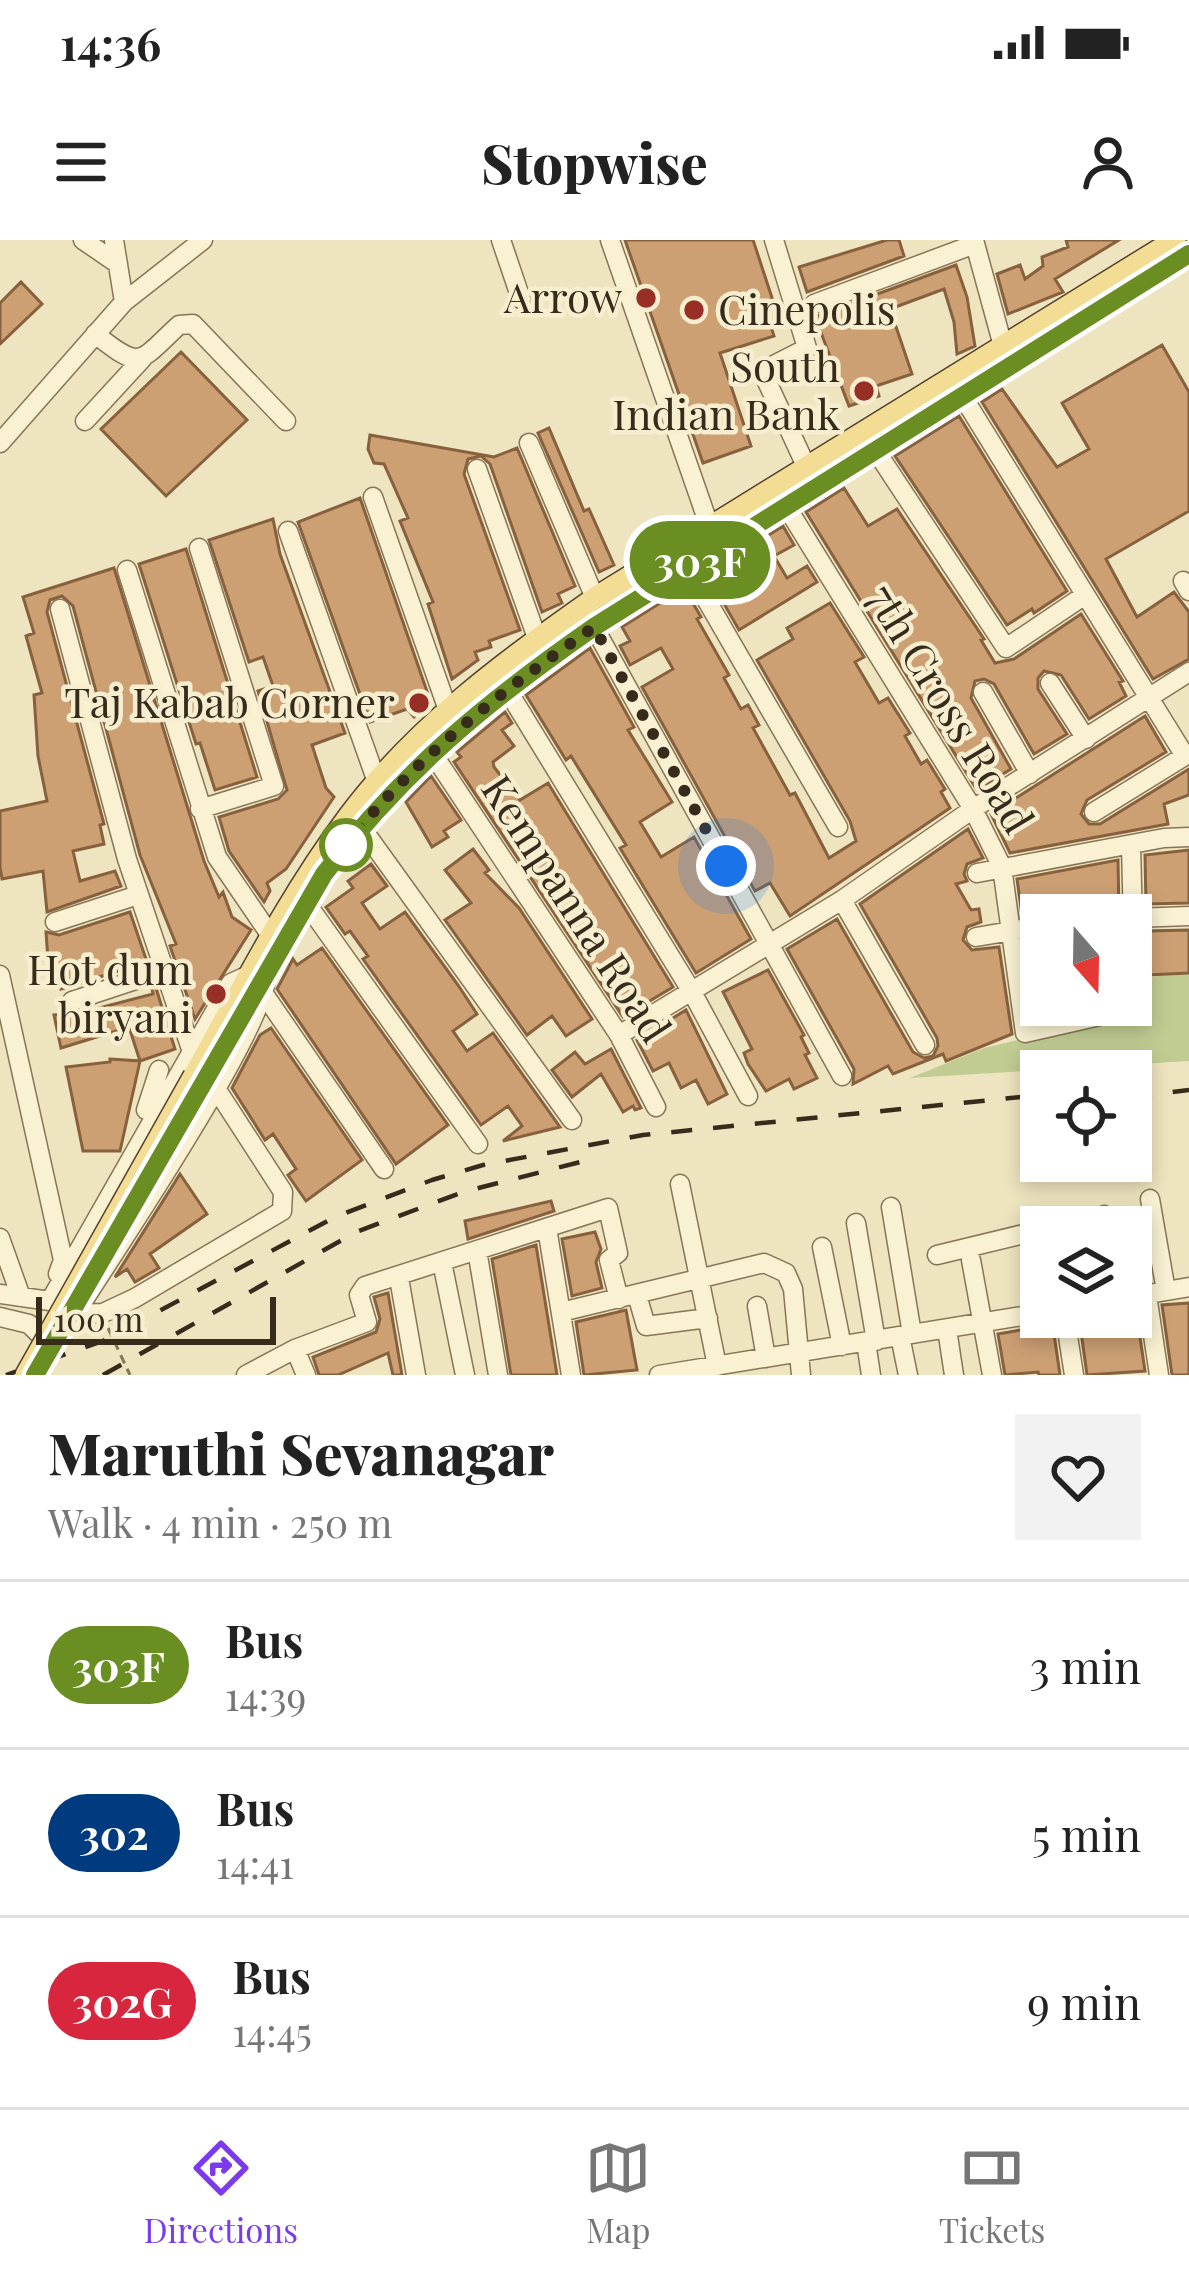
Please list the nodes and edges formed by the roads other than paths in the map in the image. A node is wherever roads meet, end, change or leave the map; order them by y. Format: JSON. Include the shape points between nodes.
{"nodes":[{"id":1,"x":83,"y":240,"type":"edge"},
{"id":2,"x":114,"y":240,"type":"edge"},
{"id":3,"x":203,"y":240,"type":"edge"},
{"id":4,"x":501,"y":240,"type":"edge"},
{"id":5,"x":610,"y":240,"type":"edge"},
{"id":6,"x":774,"y":240,"type":"edge"},
{"id":7,"x":1174,"y":240,"type":"edge"},
{"id":8,"x":974,"y":242,"type":"edge"},
{"id":9,"x":1189,"y":254,"type":"edge"},
{"id":10,"x":118,"y":264,"type":"junction"},
{"id":11,"x":520,"y":299,"type":"dead end"},
{"id":12,"x":124,"y":302,"type":"junction"},
{"id":13,"x":814,"y":304,"type":"dead end"},
{"id":14,"x":95,"y":334,"type":"junction"},
{"id":15,"x":1006,"y":357,"type":"junction"},
{"id":16,"x":143,"y":358,"type":"junction"},
{"id":17,"x":963,"y":397,"type":"junction"},
{"id":18,"x":286,"y":421,"type":"dead end"},
{"id":19,"x":85,"y":422,"type":"dead end"},
{"id":20,"x":0,"y":443,"type":"edge"},
{"id":21,"x":529,"y":443,"type":"dead end"},
{"id":22,"x":876,"y":451,"type":"junction"},
{"id":23,"x":806,"y":468,"type":"junction"},
{"id":24,"x":477,"y":469,"type":"dead end"},
{"id":25,"x":373,"y":497,"type":"dead end"},
{"id":26,"x":786,"y":506,"type":"junction"},
{"id":27,"x":710,"y":528,"type":"junction"},
{"id":28,"x":288,"y":531,"type":"dead end"},
{"id":29,"x":199,"y":548,"type":"dead end"},
{"id":30,"x":688,"y":568,"type":"junction"},
{"id":31,"x":127,"y":570,"type":"dead end"},
{"id":32,"x":1085,"y":595,"type":"junction"},
{"id":33,"x":595,"y":598,"type":"junction"},
{"id":34,"x":60,"y":608,"type":"dead end"},
{"id":35,"x":594,"y":627,"type":"junction"},
{"id":36,"x":538,"y":638,"type":"junction"},
{"id":37,"x":1189,"y":673,"type":"edge"},
{"id":38,"x":1050,"y":683,"type":"dead end"},
{"id":39,"x":506,"y":688,"type":"junction"},
{"id":40,"x":983,"y":692,"type":"dead end"},
{"id":41,"x":1149,"y":699,"type":"junction"},
{"id":42,"x":448,"y":710,"type":"junction"},
{"id":43,"x":1086,"y":739,"type":"junction"},
{"id":44,"x":431,"y":751,"type":"junction"},
{"id":45,"x":1030,"y":774,"type":"junction"},
{"id":46,"x":376,"y":782,"type":"junction"},
{"id":47,"x":200,"y":809,"type":"junction"},
{"id":48,"x":973,"y":809,"type":"junction"},
{"id":49,"x":1094,"y":812,"type":"dead end"},
{"id":50,"x":361,"y":826,"type":"junction"},
{"id":51,"x":838,"y":827,"type":"dead end"},
{"id":52,"x":1189,"y":837,"type":"edge"},
{"id":53,"x":1130,"y":845,"type":"junction"},
{"id":54,"x":1002,"y":867,"type":"junction"},
{"id":55,"x":977,"y":873,"type":"dead end"},
{"id":56,"x":1133,"y":894,"type":"edge"},
{"id":57,"x":138,"y":896,"type":"junction"},
{"id":58,"x":842,"y":900,"type":"junction"},
{"id":59,"x":307,"y":904,"type":"junction"},
{"id":60,"x":1189,"y":916,"type":"edge"},
{"id":61,"x":1152,"y":918,"type":"edge"},
{"id":62,"x":55,"y":922,"type":"dead end"},
{"id":63,"x":1020,"y":929,"type":"edge"},
{"id":64,"x":1012,"y":930,"type":"junction"},
{"id":65,"x":271,"y":936,"type":"junction"},
{"id":66,"x":976,"y":937,"type":"dead end"},
{"id":67,"x":770,"y":946,"type":"junction"},
{"id":68,"x":1020,"y":959,"type":"edge"},
{"id":69,"x":163,"y":971,"type":"junction"},
{"id":70,"x":0,"y":975,"type":"edge"},
{"id":71,"x":260,"y":981,"type":"junction"},
{"id":72,"x":692,"y":992,"type":"junction"},
{"id":73,"x":72,"y":1001,"type":"dead end"},
{"id":74,"x":1026,"y":1026,"type":"edge"},
{"id":75,"x":1056,"y":1026,"type":"edge"},
{"id":76,"x":619,"y":1035,"type":"junction"},
{"id":77,"x":925,"y":1045,"type":"dead end"},
{"id":78,"x":190,"y":1049,"type":"junction"},
{"id":79,"x":159,"y":1070,"type":"dead end"},
{"id":80,"x":842,"y":1076,"type":"dead end"},
{"id":81,"x":205,"y":1082,"type":"junction"},
{"id":82,"x":748,"y":1096,"type":"dead end"},
{"id":83,"x":656,"y":1108,"type":"dead end"},
{"id":84,"x":572,"y":1120,"type":"dead end"},
{"id":85,"x":145,"y":1125,"type":"junction"},
{"id":86,"x":185,"y":1137,"type":"junction"},
{"id":87,"x":478,"y":1144,"type":"dead end"},
{"id":88,"x":383,"y":1168,"type":"dead end"},
{"id":89,"x":680,"y":1184,"type":"dead end"},
{"id":90,"x":105,"y":1187,"type":"dead end"},
{"id":91,"x":1150,"y":1199,"type":"dead end"},
{"id":92,"x":1150,"y":1206,"type":"edge"},
{"id":93,"x":891,"y":1208,"type":"dead end"},
{"id":94,"x":856,"y":1222,"type":"dead end"},
{"id":95,"x":547,"y":1228,"type":"junction"},
{"id":96,"x":1020,"y":1235,"type":"edge"},
{"id":97,"x":0,"y":1238,"type":"edge"},
{"id":98,"x":823,"y":1247,"type":"dead end"},
{"id":99,"x":477,"y":1250,"type":"junction"},
{"id":100,"x":937,"y":1255,"type":"dead end"},
{"id":101,"x":971,"y":1260,"type":"dead end"},
{"id":102,"x":442,"y":1262,"type":"junction"},
{"id":103,"x":399,"y":1278,"type":"junction"},
{"id":104,"x":701,"y":1280,"type":"junction"},
{"id":105,"x":1189,"y":1287,"type":"edge"},
{"id":106,"x":1152,"y":1293,"type":"edge"},
{"id":107,"x":0,"y":1294,"type":"edge"},
{"id":108,"x":21,"y":1297,"type":"junction"},
{"id":109,"x":628,"y":1297,"type":"junction"},
{"id":110,"x":50,"y":1301,"type":"junction"},
{"id":111,"x":757,"y":1306,"type":"dead end"},
{"id":112,"x":562,"y":1312,"type":"junction"},
{"id":113,"x":76,"y":1314,"type":"junction"},
{"id":114,"x":0,"y":1316,"type":"edge"},
{"id":115,"x":1020,"y":1316,"type":"edge"},
{"id":116,"x":708,"y":1318,"type":"junction"},
{"id":117,"x":983,"y":1322,"type":"junction"},
{"id":118,"x":1152,"y":1323,"type":"edge"},
{"id":119,"x":947,"y":1329,"type":"junction"},
{"id":120,"x":906,"y":1335,"type":"junction"},
{"id":121,"x":1068,"y":1338,"type":"edge"},
{"id":122,"x":45,"y":1340,"type":"junction"},
{"id":123,"x":871,"y":1341,"type":"junction"},
{"id":124,"x":842,"y":1346,"type":"junction"},
{"id":125,"x":295,"y":1349,"type":"junction"},
{"id":126,"x":798,"y":1354,"type":"junction"},
{"id":127,"x":766,"y":1358,"type":"junction"},
{"id":128,"x":718,"y":1366,"type":"junction"},
{"id":129,"x":26,"y":1375,"type":"edge"},
{"id":130,"x":35,"y":1375,"type":"edge"},
{"id":131,"x":246,"y":1375,"type":"edge"},
{"id":132,"x":306,"y":1375,"type":"edge"},
{"id":133,"x":416,"y":1375,"type":"edge"},
{"id":134,"x":465,"y":1375,"type":"edge"},
{"id":135,"x":498,"y":1375,"type":"edge"},
{"id":136,"x":572,"y":1375,"type":"edge"},
{"id":137,"x":659,"y":1375,"type":"edge"},
{"id":138,"x":801,"y":1375,"type":"edge"},
{"id":139,"x":871,"y":1375,"type":"edge"},
{"id":140,"x":908,"y":1375,"type":"edge"},
{"id":141,"x":954,"y":1375,"type":"edge"},
{"id":142,"x":992,"y":1375,"type":"edge"},
{"id":143,"x":1074,"y":1375,"type":"edge"},
{"id":144,"x":1159,"y":1375,"type":"edge"}],
"edges":[{"from":1,"to":10,"type":"street"},
{"from":2,"to":10,"type":"street"},
{"from":3,"to":12,"type":"street"},
{"from":4,"to":11,"type":"street"},
{"from":5,"to":27,"type":"street"},
{"from":6,"to":23,"type":"street","via":[[808,348],[762,371]]},
{"from":7,"to":15,"type":"main road"},
{"from":8,"to":13,"type":"street"},
{"from":8,"to":15,"type":"street"},
{"from":9,"to":15,"type":"main road"},
{"from":10,"to":12,"type":"street"},
{"from":12,"to":14,"type":"street"},
{"from":14,"to":16,"type":"street","via":[[126,359]]},
{"from":14,"to":20,"type":"street"},
{"from":15,"to":17,"type":"main road"},
{"from":15,"to":23,"type":"main road"},
{"from":16,"to":18,"type":"street","via":[[179,325],[193,324]]},
{"from":16,"to":19,"type":"street"},
{"from":17,"to":22,"type":"main road"},
{"from":17,"to":32,"type":"street"},
{"from":21,"to":33,"type":"street"},
{"from":22,"to":26,"type":"main road"},
{"from":22,"to":32,"type":"street","via":[[1005,647]]},
{"from":23,"to":27,"type":"main road"},
{"from":24,"to":36,"type":"street"},
{"from":25,"to":42,"type":"street"},
{"from":26,"to":30,"type":"main road"},
{"from":26,"to":48,"type":"street","name":"7th Cross Road"},
{"from":27,"to":33,"type":"main road"},
{"from":28,"to":46,"type":"street"},
{"from":29,"to":47,"type":"street","via":[[274,786]]},
{"from":30,"to":35,"type":"main road"},
{"from":30,"to":51,"type":"street"},
{"from":31,"to":47,"type":"street"},
{"from":32,"to":41,"type":"street"},
{"from":33,"to":36,"type":"main road"},
{"from":34,"to":57,"type":"street"},
{"from":35,"to":39,"type":"main road"},
{"from":35,"to":67,"type":"street"},
{"from":36,"to":42,"type":"main road"},
{"from":37,"to":41,"type":"street"},
{"from":38,"to":43,"type":"street"},
{"from":39,"to":44,"type":"main road"},
{"from":39,"to":72,"type":"street"},
{"from":40,"to":45,"type":"street"},
{"from":41,"to":43,"type":"street"},
{"from":41,"to":49,"type":"street","via":[[1185,756]]},
{"from":42,"to":46,"type":"main road"},
{"from":43,"to":45,"type":"street"},
{"from":44,"to":50,"type":"main road"},
{"from":44,"to":76,"type":"street","name":"Kempanna Road"},
{"from":45,"to":48,"type":"street"},
{"from":46,"to":65,"type":"main road"},
{"from":47,"to":65,"type":"street","via":[[217,857]]},
{"from":48,"to":54,"type":"street","name":"7th Cross Road"},
{"from":48,"to":58,"type":"street"},
{"from":50,"to":59,"type":"main road"},
{"from":50,"to":84,"type":"street"},
{"from":52,"to":53,"type":"street"},
{"from":53,"to":54,"type":"street"},
{"from":53,"to":56,"type":"street"},
{"from":54,"to":55,"type":"street"},
{"from":54,"to":64,"type":"street","name":"7th Cross Road"},
{"from":57,"to":62,"type":"street"},
{"from":57,"to":69,"type":"street"},
{"from":58,"to":67,"type":"street"},
{"from":58,"to":77,"type":"street"},
{"from":59,"to":71,"type":"main road"},
{"from":59,"to":87,"type":"street"},
{"from":60,"to":61,"type":"street"},
{"from":63,"to":64,"type":"street"},
{"from":64,"to":66,"type":"street"},
{"from":64,"to":68,"type":"street","name":"7th Cross Road"},
{"from":65,"to":71,"type":"main road"},
{"from":67,"to":72,"type":"street"},
{"from":67,"to":80,"type":"street"},
{"from":69,"to":73,"type":"street"},
{"from":69,"to":78,"type":"street"},
{"from":70,"to":110,"type":"street","via":[[63,1260]]},
{"from":71,"to":78,"type":"street","via":[[231,983]]},
{"from":71,"to":81,"type":"main road"},
{"from":71,"to":88,"type":"street"},
{"from":72,"to":76,"type":"street"},
{"from":72,"to":82,"type":"street"},
{"from":74,"to":75,"type":"street","name":"7th Cross Road","via":[[1025,1033]]},
{"from":76,"to":83,"type":"street","name":"Kempanna Road"},
{"from":78,"to":85,"type":"street"},
{"from":79,"to":85,"type":"street"},
{"from":81,"to":86,"type":"street"},
{"from":81,"to":113,"type":"street","via":[[283,1192],[282,1211],[135,1298],[103,1313]]},
{"from":81,"to":122,"type":"main road","bridge":true},
{"from":81,"to":130,"type":"main road","bridge":true},
{"from":85,"to":86,"type":"street"},
{"from":85,"to":90,"type":"street"},
{"from":85,"to":110,"type":"street"},
{"from":86,"to":113,"type":"street"},
{"from":89,"to":104,"type":"street"},
{"from":91,"to":92,"type":"street"},
{"from":93,"to":120,"type":"street"},
{"from":94,"to":123,"type":"street"},
{"from":95,"to":99,"type":"street"},
{"from":95,"to":109,"type":"street","via":[[608,1208],[618,1253],[609,1261]]},
{"from":95,"to":112,"type":"street"},
{"from":96,"to":100,"type":"street"},
{"from":97,"to":108,"type":"street"},
{"from":98,"to":124,"type":"street"},
{"from":99,"to":102,"type":"street"},
{"from":99,"to":135,"type":"street"},
{"from":101,"to":117,"type":"street"},
{"from":102,"to":103,"type":"street"},
{"from":102,"to":134,"type":"street"},
{"from":103,"to":125,"type":"street","via":[[365,1286],[359,1295],[367,1322]]},
{"from":103,"to":133,"type":"street"},
{"from":104,"to":109,"type":"street"},
{"from":104,"to":116,"type":"street"},
{"from":104,"to":126,"type":"street","via":[[764,1263],[786,1273]]},
{"from":105,"to":106,"type":"street"},
{"from":107,"to":108,"type":"street"},
{"from":108,"to":110,"type":"street"},
{"from":109,"to":112,"type":"street"},
{"from":109,"to":116,"type":"street","via":[[646,1326]]},
{"from":110,"to":113,"type":"street"},
{"from":111,"to":127,"type":"street"},
{"from":112,"to":136,"type":"street"},
{"from":114,"to":122,"type":"street","via":[[29,1324]]},
{"from":115,"to":117,"type":"street"},
{"from":116,"to":128,"type":"street"},
{"from":117,"to":119,"type":"street"},
{"from":117,"to":142,"type":"street"},
{"from":118,"to":144,"type":"street"},
{"from":119,"to":120,"type":"street"},
{"from":119,"to":141,"type":"street"},
{"from":120,"to":123,"type":"street"},
{"from":120,"to":140,"type":"street"},
{"from":121,"to":143,"type":"street"},
{"from":122,"to":129,"type":"main road","bridge":true},
{"from":123,"to":124,"type":"street"},
{"from":123,"to":139,"type":"street"},
{"from":124,"to":126,"type":"street"},
{"from":125,"to":131,"type":"street"},
{"from":125,"to":132,"type":"street"},
{"from":126,"to":127,"type":"street"},
{"from":126,"to":138,"type":"street"},
{"from":127,"to":128,"type":"street"},
{"from":128,"to":137,"type":"street"}]}
